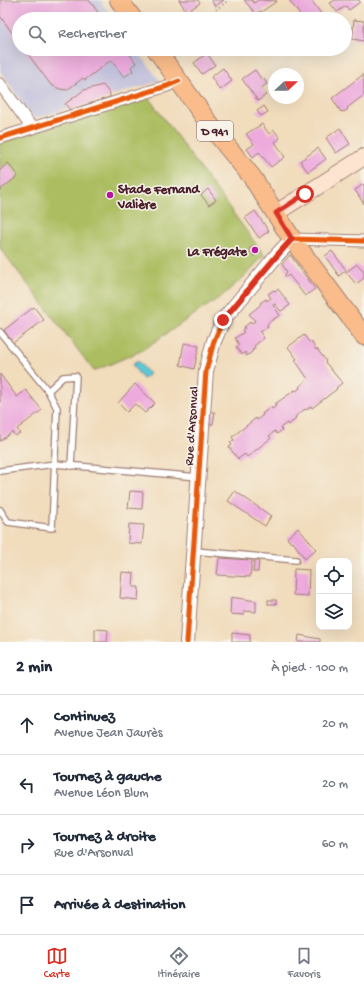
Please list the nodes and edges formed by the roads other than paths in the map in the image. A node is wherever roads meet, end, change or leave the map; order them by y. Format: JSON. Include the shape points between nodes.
{"nodes":[{"id":1,"x":119,"y":0,"type":"edge"},
{"id":2,"x":128,"y":12,"type":"edge"},
{"id":3,"x":161,"y":56,"type":"edge"},
{"id":4,"x":179,"y":81,"type":"junction"},
{"id":5,"x":0,"y":84,"type":"edge"},
{"id":6,"x":32,"y":128,"type":"junction"},
{"id":7,"x":0,"y":138,"type":"edge"},
{"id":8,"x":364,"y":157,"type":"edge"},
{"id":9,"x":276,"y":213,"type":"junction"},
{"id":10,"x":292,"y":239,"type":"junction"},
{"id":11,"x":364,"y":241,"type":"edge"},
{"id":12,"x":0,"y":332,"type":"edge"},
{"id":13,"x":364,"y":336,"type":"edge"},
{"id":14,"x":48,"y":391,"type":"junction"},
{"id":15,"x":55,"y":464,"type":"junction"},
{"id":16,"x":71,"y":466,"type":"junction"},
{"id":17,"x":0,"y":470,"type":"edge"},
{"id":18,"x":198,"y":477,"type":"junction"},
{"id":19,"x":0,"y":510,"type":"edge"},
{"id":20,"x":193,"y":551,"type":"junction"},
{"id":21,"x":296,"y":560,"type":"dead end"},
{"id":22,"x":188,"y":642,"type":"edge"}],
"edges":[{"from":1,"to":2,"type":"main road"},
{"from":3,"to":4,"type":"main road","number":"D 941"},
{"from":4,"to":6,"type":"street"},
{"from":4,"to":9,"type":"main road","number":"D 941"},
{"from":5,"to":6,"type":"street"},
{"from":6,"to":7,"type":"street"},
{"from":8,"to":9,"type":"main road"},
{"from":9,"to":10,"type":"main road","number":"D 941"},
{"from":10,"to":11,"type":"street"},
{"from":10,"to":13,"type":"main road","number":"D 941"},
{"from":10,"to":18,"type":"street","name":"Rue d'Arsonval","via":[[223,320],[214,341],[206,371]]},
{"from":12,"to":14,"type":"lane"},
{"from":14,"to":15,"type":"lane","via":[[57,408]]},
{"from":14,"to":16,"type":"lane","via":[[64,377],[76,376]]},
{"from":15,"to":16,"type":"lane"},
{"from":15,"to":17,"type":"lane"},
{"from":15,"to":19,"type":"lane","via":[[52,528],[8,522]]},
{"from":16,"to":18,"type":"lane"},
{"from":18,"to":20,"type":"street","name":"Rue d'Arsonval"},
{"from":20,"to":21,"type":"lane"},
{"from":20,"to":22,"type":"street","name":"Rue d'Arsonval"}]}
